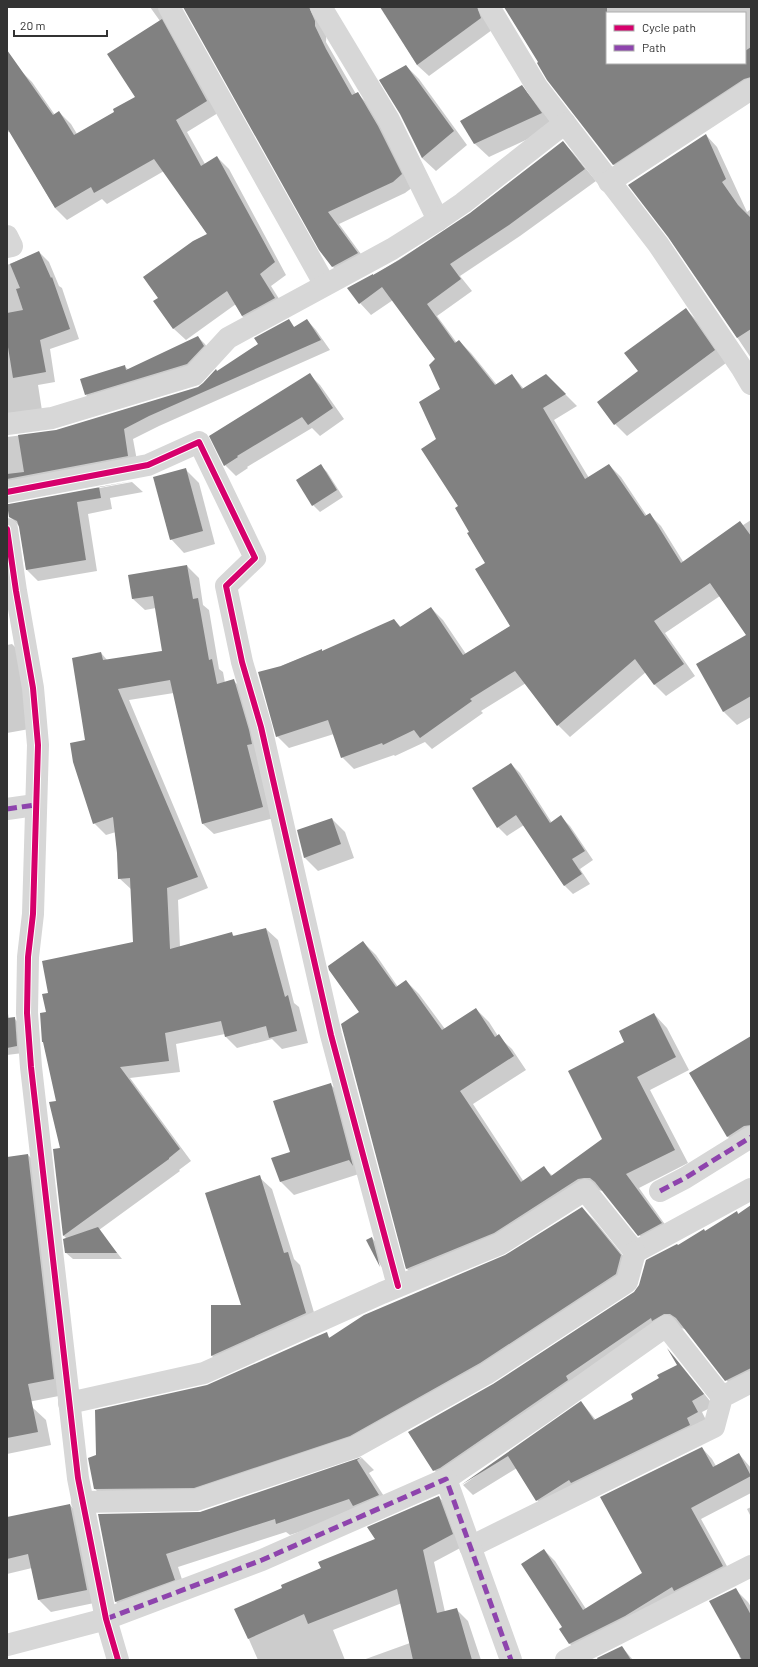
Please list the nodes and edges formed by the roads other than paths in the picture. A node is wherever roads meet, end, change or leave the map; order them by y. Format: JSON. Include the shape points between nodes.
{"nodes":[{"id":1,"x":169,"y":7,"type":"edge"},
{"id":2,"x":321,"y":7,"type":"edge"},
{"id":3,"x":489,"y":7,"type":"edge"},
{"id":4,"x":751,"y":89,"type":"edge"},
{"id":5,"x":565,"y":123,"type":"junction"},
{"id":6,"x":609,"y":182,"type":"junction"},
{"id":7,"x":438,"y":220,"type":"junction"},
{"id":8,"x":7,"y":236,"type":"edge"},
{"id":9,"x":7,"y":247,"type":"edge"},
{"id":10,"x":326,"y":285,"type":"junction"},
{"id":11,"x":751,"y":384,"type":"edge"},
{"id":12,"x":7,"y":424,"type":"edge"},
{"id":13,"x":7,"y":492,"type":"edge"},
{"id":14,"x":7,"y":529,"type":"edge"},
{"id":15,"x":36,"y":805,"type":"junction"},
{"id":16,"x":7,"y":809,"type":"edge"},
{"id":17,"x":751,"y":1137,"type":"edge"},
{"id":18,"x":751,"y":1189,"type":"edge"},
{"id":19,"x":660,"y":1191,"type":"dead end"},
{"id":20,"x":635,"y":1252,"type":"junction"},
{"id":21,"x":398,"y":1286,"type":"junction"},
{"id":22,"x":751,"y":1382,"type":"edge"},
{"id":23,"x":722,"y":1397,"type":"junction"},
{"id":24,"x":69,"y":1403,"type":"junction"},
{"id":25,"x":446,"y":1479,"type":"junction"},
{"id":26,"x":82,"y":1502,"type":"junction"},
{"id":27,"x":470,"y":1547,"type":"junction"},
{"id":28,"x":751,"y":1566,"type":"edge"},
{"id":29,"x":106,"y":1620,"type":"junction"},
{"id":30,"x":7,"y":1645,"type":"edge"},
{"id":31,"x":118,"y":1660,"type":"edge"},
{"id":32,"x":510,"y":1660,"type":"edge"},
{"id":33,"x":566,"y":1660,"type":"edge"}],
"edges":[{"from":1,"to":10,"type":"street"},
{"from":2,"to":7,"type":"street","via":[[389,120]]},
{"from":3,"to":5,"type":"street","via":[[537,87]]},
{"from":4,"to":6,"type":"street"},
{"from":5,"to":6,"type":"street"},
{"from":5,"to":7,"type":"street"},
{"from":6,"to":11,"type":"street","via":[[658,244]]},
{"from":7,"to":10,"type":"street"},
{"from":8,"to":9,"type":"street","via":[[12,246]]},
{"from":10,"to":12,"type":"street","via":[[228,338],[194,375],[52,418]]},
{"from":13,"to":21,"type":"street","via":[[148,465],[200,442],[255,558],[226,586],[331,1035]]},
{"from":14,"to":15,"type":"street","via":[[33,688],[38,744]]},
{"from":15,"to":16,"type":"street"},
{"from":15,"to":24,"type":"street","via":[[34,914],[28,957],[27,1013]]},
{"from":17,"to":19,"type":"street"},
{"from":18,"to":20,"type":"street"},
{"from":20,"to":21,"type":"street","via":[[585,1190],[500,1244]]},
{"from":20,"to":26,"type":"street","via":[[627,1282],[486,1374],[355,1447],[196,1500]]},
{"from":21,"to":24,"type":"street","via":[[204,1373]]},
{"from":22,"to":23,"type":"street"},
{"from":23,"to":25,"type":"street","via":[[666,1326]]},
{"from":23,"to":27,"type":"street","via":[[714,1427]]},
{"from":24,"to":26,"type":"street"},
{"from":25,"to":27,"type":"street"},
{"from":25,"to":29,"type":"street","via":[[262,1560]]},
{"from":26,"to":29,"type":"street"},
{"from":27,"to":32,"type":"street"},
{"from":28,"to":33,"type":"street"},
{"from":29,"to":30,"type":"street"},
{"from":29,"to":31,"type":"street"}]}
